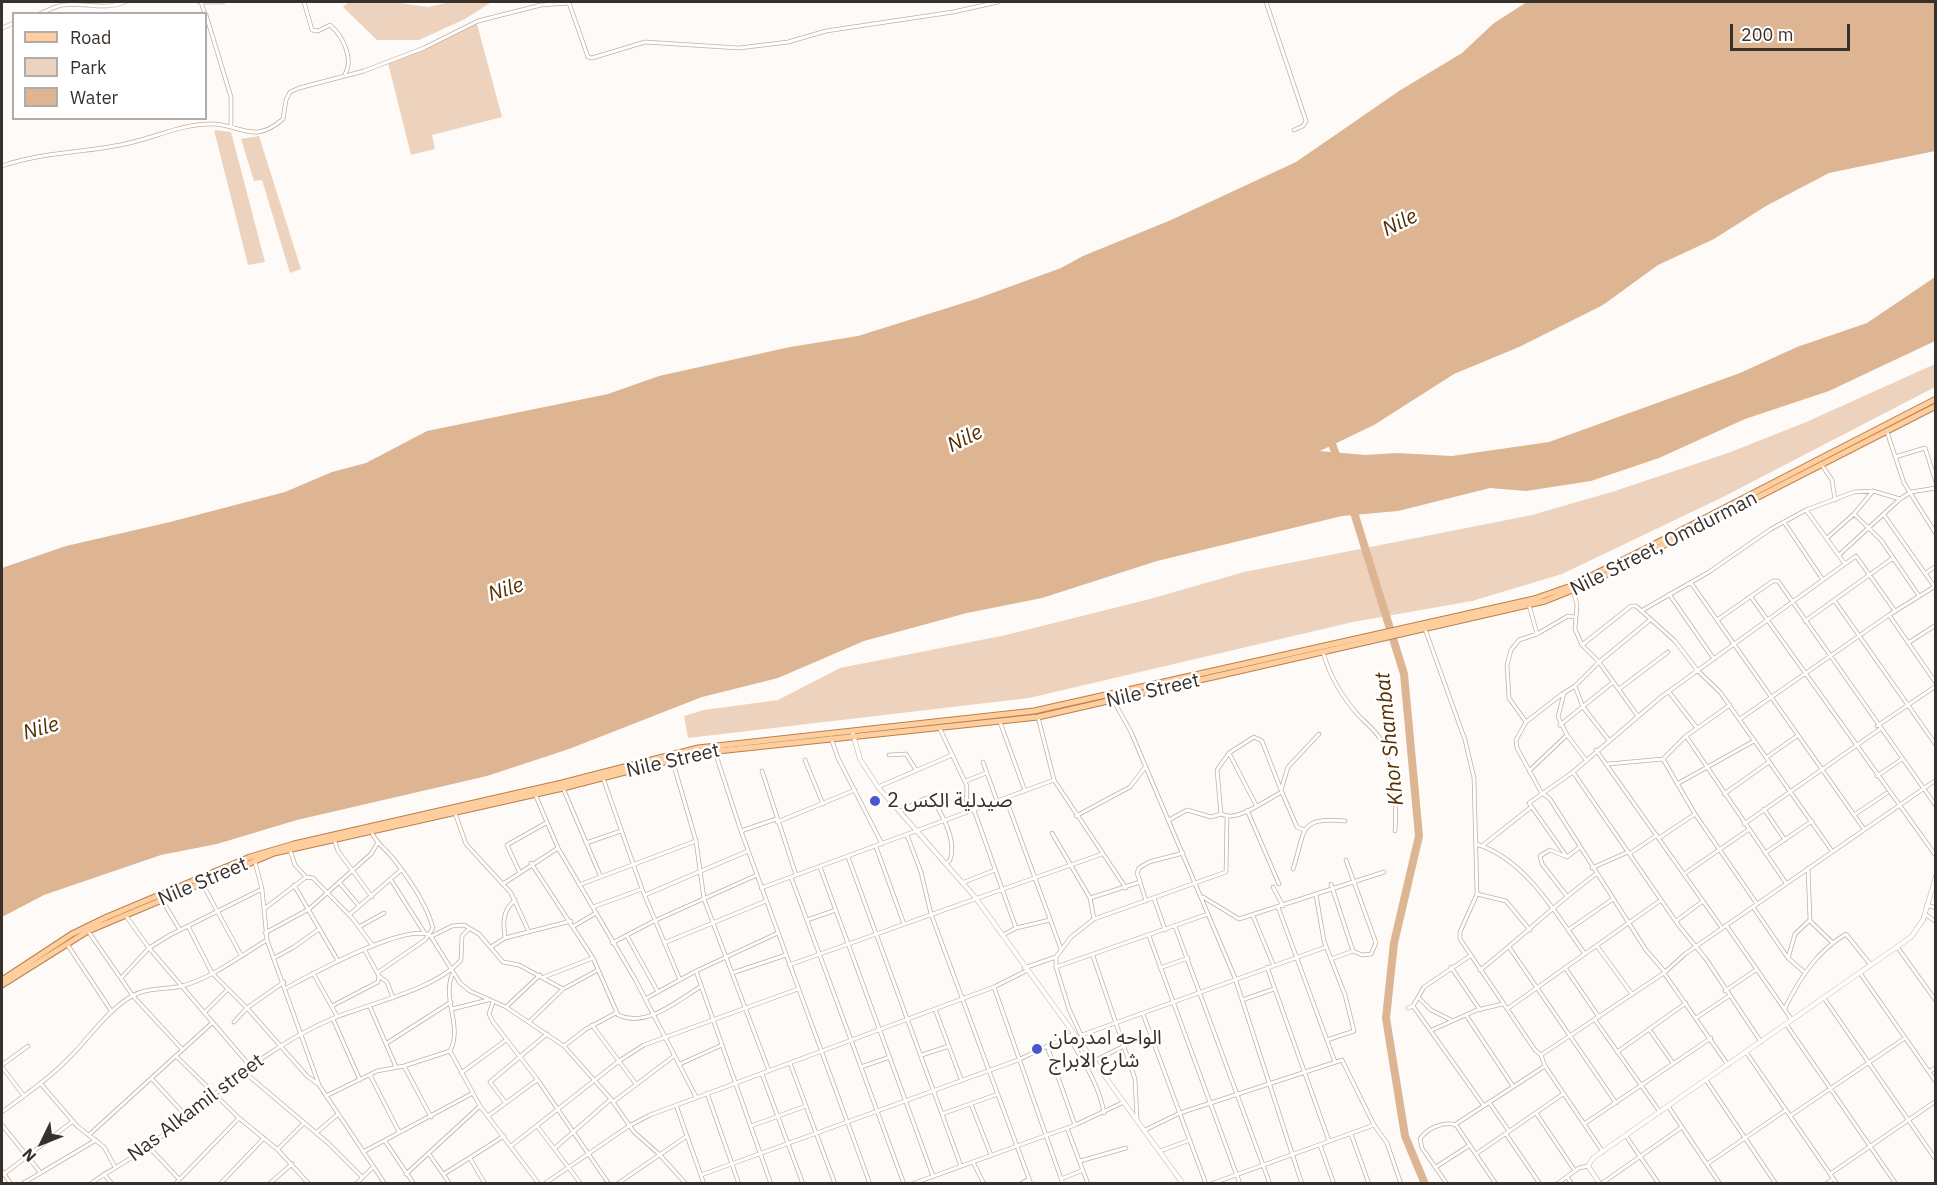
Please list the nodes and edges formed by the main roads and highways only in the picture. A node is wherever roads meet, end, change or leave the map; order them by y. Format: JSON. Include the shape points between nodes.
{"nodes":[{"id":1,"x":1935,"y":399,"type":"edge"},
{"id":2,"x":1935,"y":406,"type":"edge"},
{"id":3,"x":1917,"y":411,"type":"junction"},
{"id":4,"x":1885,"y":427,"type":"junction"},
{"id":5,"x":1572,"y":588,"type":"junction"},
{"id":6,"x":1405,"y":631,"type":"junction"},
{"id":7,"x":1374,"y":638,"type":"junction"},
{"id":8,"x":1214,"y":674,"type":"junction"},
{"id":9,"x":853,"y":733,"type":"junction"},
{"id":10,"x":362,"y":830,"type":"junction"},
{"id":11,"x":161,"y":898,"type":"junction"},
{"id":12,"x":2,"y":980,"type":"edge"},
{"id":13,"x":2,"y":985,"type":"edge"}],
"edges":[{"from":1,"to":3,"type":"main road"},
{"from":2,"to":3,"type":"main road"},
{"from":3,"to":4,"type":"main road"},
{"from":4,"to":5,"type":"main road"},
{"from":4,"to":5,"type":"main road","name":"Nile Street, Omdurman","via":[[1820,464]]},
{"from":5,"to":6,"type":"main road"},
{"from":5,"to":6,"type":"main road","name":"Nile Street, Omdurman","via":[[1530,605]]},
{"from":6,"to":7,"type":"main road"},
{"from":7,"to":8,"type":"main road","name":"Nile Street"},
{"from":7,"to":8,"type":"main road","name":"Nile Street"},
{"from":8,"to":9,"type":"main road","name":"Nile Street","via":[[1034,711]]},
{"from":8,"to":9,"type":"main road","name":"Nile Street","via":[[1038,717]]},
{"from":9,"to":10,"type":"main road","name":"Nile Street","via":[[698,748]]},
{"from":9,"to":10,"type":"main road","name":"Nile Street","via":[[672,759],[563,788]]},
{"from":10,"to":11,"type":"main road","name":"Nile Street","via":[[254,860]]},
{"from":10,"to":11,"type":"main road","name":"Nile Street","via":[[259,853]]},
{"from":11,"to":12,"type":"main road","name":"Nile Street","via":[[79,931]]},
{"from":11,"to":13,"type":"main road","name":"Nile Street","via":[[88,931]]}]}
